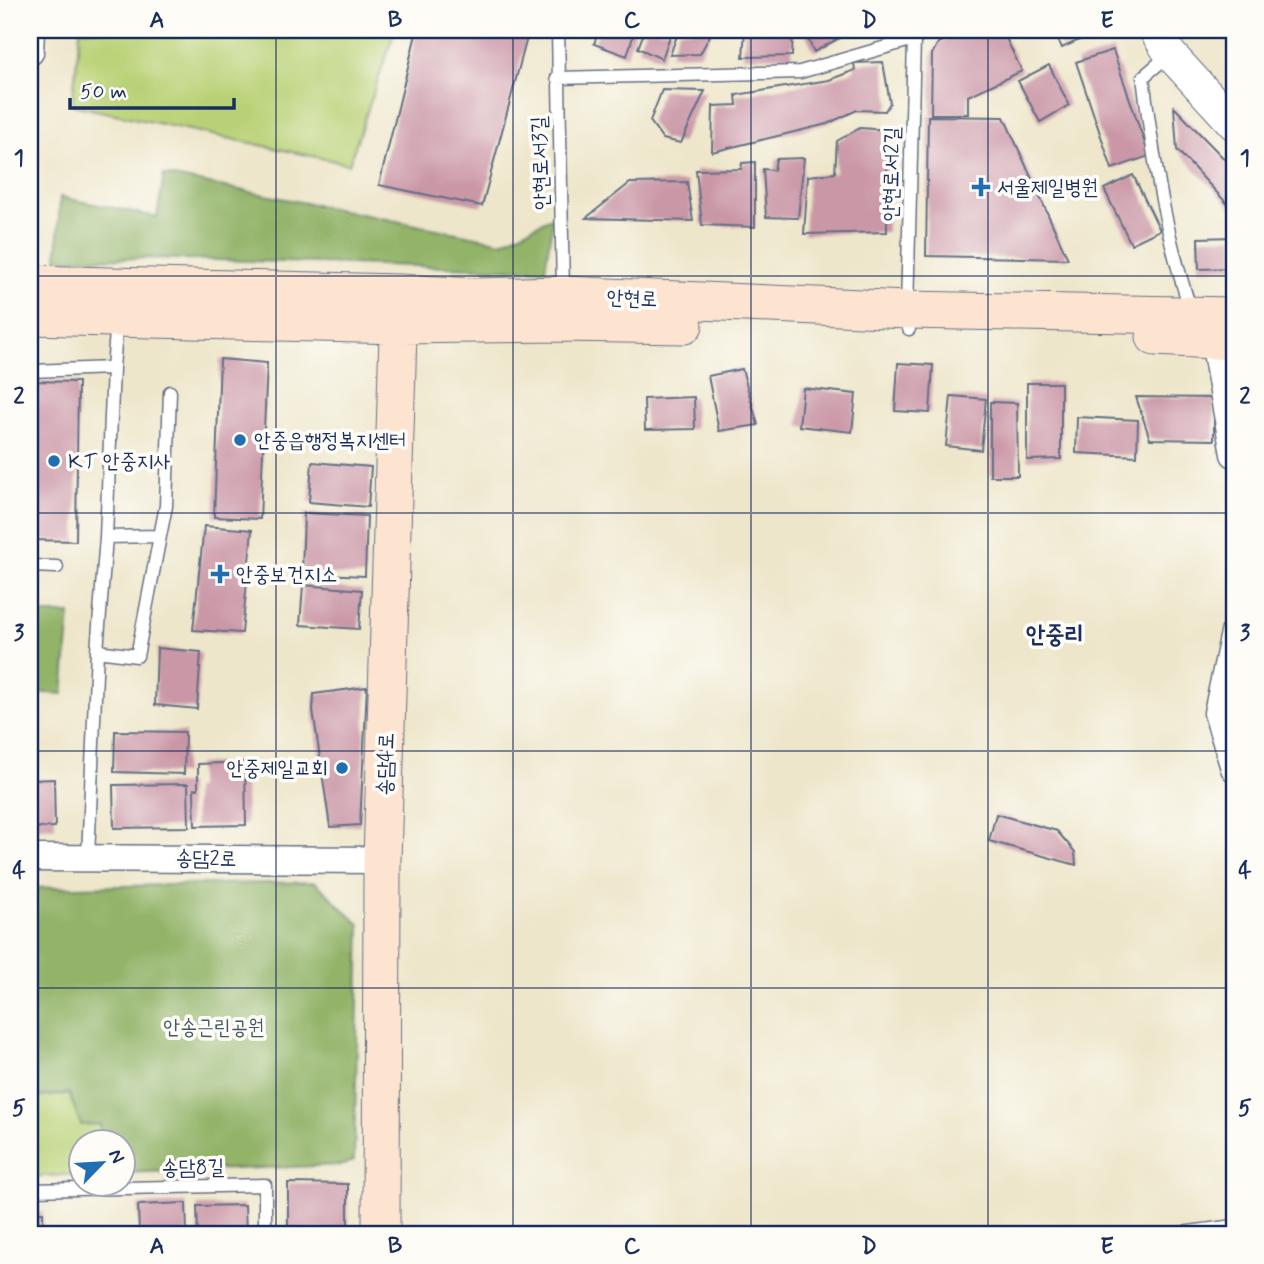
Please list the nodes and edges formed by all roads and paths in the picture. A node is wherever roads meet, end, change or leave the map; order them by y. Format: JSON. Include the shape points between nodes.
{"nodes":[{"id":1,"x":32,"y":30,"type":"edge"},
{"id":2,"x":558,"y":30,"type":"edge"},
{"id":3,"x":932,"y":30,"type":"edge"},
{"id":4,"x":911,"y":34,"type":"edge"},
{"id":5,"x":1163,"y":42,"type":"edge"},
{"id":6,"x":30,"y":52,"type":"edge"},
{"id":7,"x":557,"y":78,"type":"junction"},
{"id":8,"x":1234,"y":124,"type":"edge"},
{"id":9,"x":30,"y":284,"type":"edge"},
{"id":10,"x":116,"y":304,"type":"junction"},
{"id":11,"x":410,"y":309,"type":"junction"},
{"id":12,"x":563,"y":309,"type":"junction"},
{"id":13,"x":30,"y":316,"type":"edge"},
{"id":14,"x":908,"y":319,"type":"junction"},
{"id":15,"x":1219,"y":328,"type":"edge"},
{"id":16,"x":113,"y":368,"type":"junction"},
{"id":17,"x":30,"y":370,"type":"edge"},
{"id":18,"x":170,"y":392,"type":"dead end"},
{"id":19,"x":1234,"y":454,"type":"edge"},
{"id":20,"x":160,"y":536,"type":"junction"},
{"id":21,"x":106,"y":537,"type":"junction"},
{"id":22,"x":30,"y":566,"type":"edge"},
{"id":23,"x":57,"y":567,"type":"dead end"},
{"id":24,"x":1234,"y":633,"type":"edge"},
{"id":25,"x":97,"y":651,"type":"junction"},
{"id":26,"x":1234,"y":768,"type":"edge"},
{"id":27,"x":398,"y":823,"type":"junction"},
{"id":28,"x":88,"y":857,"type":"junction"},
{"id":29,"x":30,"y":858,"type":"edge"},
{"id":30,"x":382,"y":860,"type":"junction"},
{"id":31,"x":30,"y":1190,"type":"edge"},
{"id":32,"x":1234,"y":1226,"type":"edge"},
{"id":33,"x":265,"y":1234,"type":"edge"},
{"id":34,"x":382,"y":1234,"type":"edge"},
{"id":35,"x":400,"y":1234,"type":"edge"},
{"id":36,"x":1174,"y":1234,"type":"edge"}],
"edges":[{"from":1,"to":6,"type":"street"},
{"from":2,"to":7,"type":"lane","name":"안현로서3길"},
{"from":3,"to":4,"type":"lane"},
{"from":4,"to":7,"type":"lane","via":[[800,72]]},
{"from":4,"to":14,"type":"lane","name":"안현로서2길"},
{"from":5,"to":8,"type":"street"},
{"from":5,"to":15,"type":"lane","via":[[1143,77],[1170,246]]},
{"from":7,"to":12,"type":"lane","name":"안현로서3길"},
{"from":9,"to":10,"type":"main road","name":"안현로"},
{"from":10,"to":11,"type":"main road","name":"안현로"},
{"from":10,"to":13,"type":"main road","name":"안현로"},
{"from":10,"to":16,"type":"lane"},
{"from":11,"to":12,"type":"main road","name":"안현로"},
{"from":11,"to":27,"type":"main road","name":"송담4로"},
{"from":11,"to":30,"type":"main road","name":"송담4로"},
{"from":12,"to":14,"type":"main road","name":"안현로"},
{"from":14,"to":15,"type":"main road","name":"안현로"},
{"from":15,"to":19,"type":"street"},
{"from":16,"to":17,"type":"lane"},
{"from":16,"to":21,"type":"lane"},
{"from":18,"to":20,"type":"lane","via":[[166,506]]},
{"from":20,"to":21,"type":"lane"},
{"from":20,"to":25,"type":"lane","via":[[137,656]]},
{"from":21,"to":25,"type":"lane"},
{"from":22,"to":23,"type":"lane"},
{"from":24,"to":26,"type":"street","via":[[1217,713]]},
{"from":25,"to":28,"type":"lane"},
{"from":27,"to":30,"type":"street"},
{"from":27,"to":35,"type":"main road","name":"송담4로"},
{"from":28,"to":29,"type":"street","name":"송담2로"},
{"from":28,"to":30,"type":"street","name":"송담2로"},
{"from":30,"to":34,"type":"main road","name":"송담4로"},
{"from":31,"to":33,"type":"lane","name":"송담8길","via":[[265,1185]]},
{"from":32,"to":36,"type":"lane"}]}
